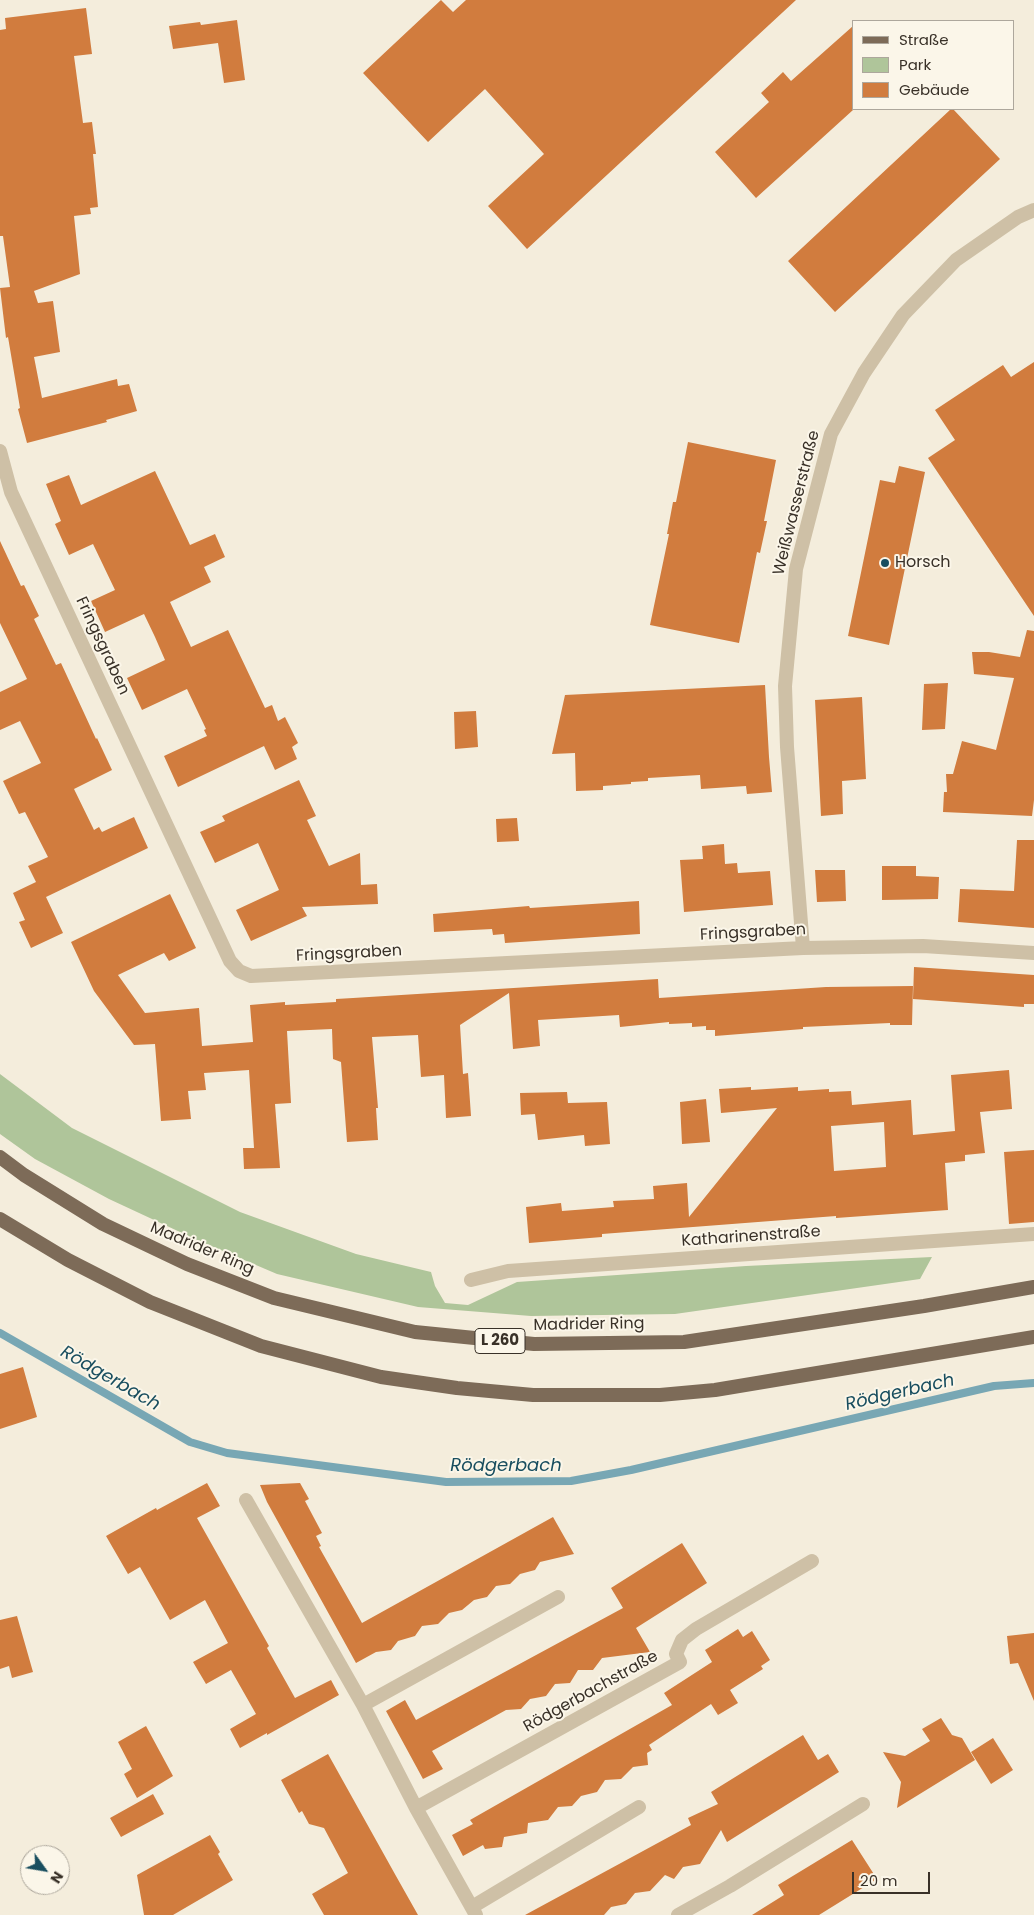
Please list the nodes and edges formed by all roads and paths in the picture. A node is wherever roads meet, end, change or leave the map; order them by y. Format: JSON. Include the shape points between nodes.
{"nodes":[{"id":1,"x":1034,"y":210,"type":"edge"},
{"id":2,"x":0,"y":451,"type":"edge"},
{"id":3,"x":803,"y":948,"type":"junction"},
{"id":4,"x":1034,"y":953,"type":"edge"},
{"id":5,"x":0,"y":1158,"type":"edge"},
{"id":6,"x":0,"y":1219,"type":"edge"},
{"id":7,"x":1034,"y":1234,"type":"edge"},
{"id":8,"x":471,"y":1280,"type":"dead end"},
{"id":9,"x":1034,"y":1287,"type":"edge"},
{"id":10,"x":1034,"y":1337,"type":"edge"},
{"id":11,"x":246,"y":1500,"type":"dead end"},
{"id":12,"x":812,"y":1561,"type":"dead end"},
{"id":13,"x":558,"y":1597,"type":"dead end"},
{"id":14,"x":363,"y":1705,"type":"junction"},
{"id":15,"x":863,"y":1804,"type":"dead end"},
{"id":16,"x":639,"y":1807,"type":"dead end"},
{"id":17,"x":416,"y":1808,"type":"junction"},
{"id":18,"x":474,"y":1911,"type":"edge"},
{"id":19,"x":678,"y":1915,"type":"edge"}],
"edges":[{"from":1,"to":3,"type":"street","name":"Weißwasserstraße","via":[[1018,216],[956,260],[903,315],[864,373],[831,434],[796,569],[785,686]]},
{"from":2,"to":3,"type":"street","name":"Fringsgraben","via":[[15,501],[230,961],[239,971],[261,976]]},
{"from":3,"to":4,"type":"street","name":"Fringsgraben","via":[[923,946]]},
{"from":5,"to":9,"type":"main road","name":"Madrider Ring","number":"L 260","via":[[103,1224],[187,1264],[274,1298],[414,1332],[534,1344],[684,1342]]},
{"from":6,"to":10,"type":"main road","via":[[68,1260],[150,1302],[261,1346],[381,1377],[457,1388],[533,1395],[642,1395],[715,1390]]},
{"from":7,"to":8,"type":"street","name":"Katharinenstraße","via":[[508,1271]]},
{"from":11,"to":14,"type":"street"},
{"from":12,"to":17,"type":"street","name":"Rödgerbachstraße","via":[[696,1629],[682,1640],[676,1654],[680,1662]]},
{"from":13,"to":14,"type":"street"},
{"from":14,"to":17,"type":"street"},
{"from":15,"to":19,"type":"street"},
{"from":16,"to":18,"type":"street"},
{"from":17,"to":18,"type":"street"}]}
